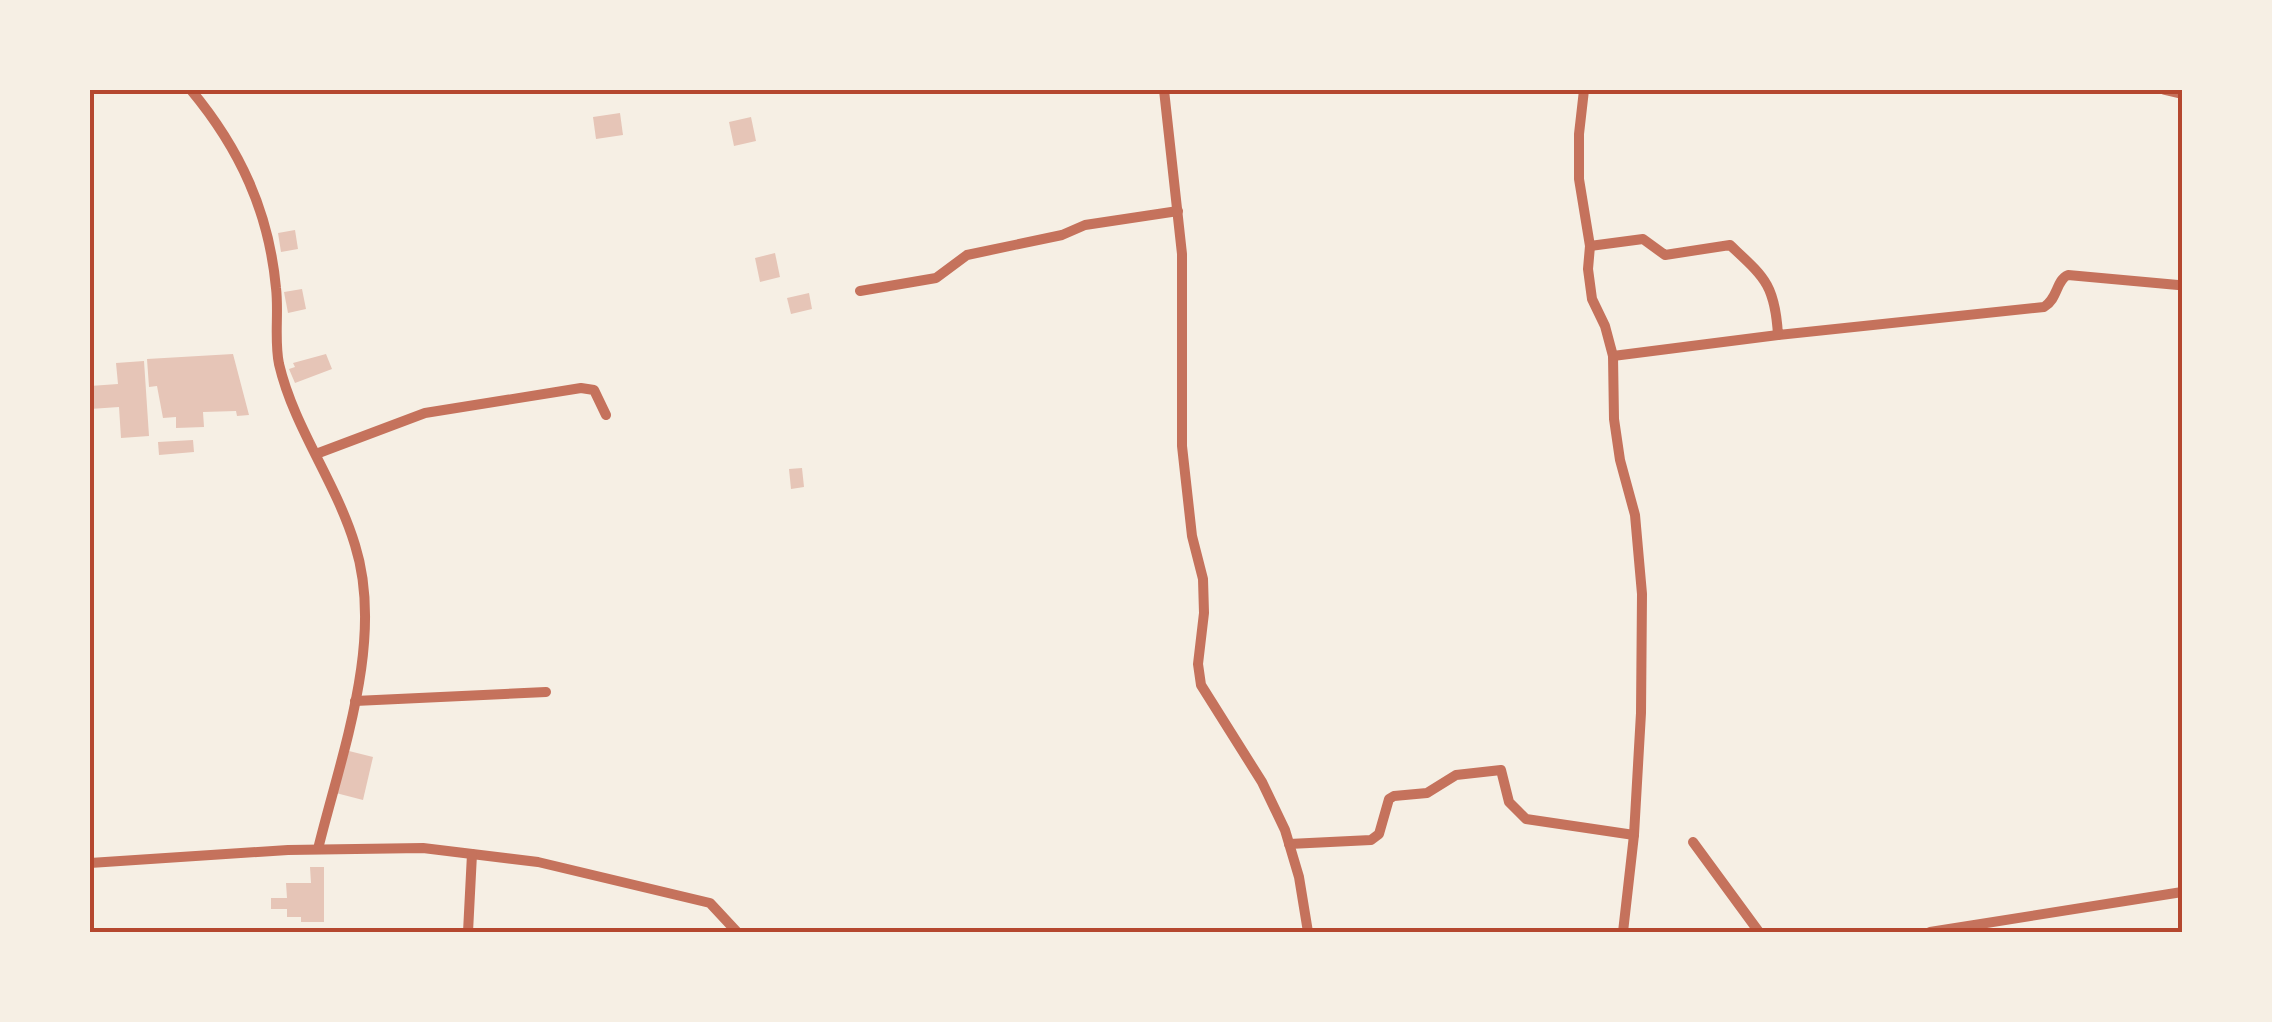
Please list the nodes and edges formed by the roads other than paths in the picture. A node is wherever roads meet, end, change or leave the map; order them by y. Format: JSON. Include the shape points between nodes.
{"nodes":[{"id":1,"x":192,"y":90,"type":"edge"},
{"id":2,"x":1164,"y":90,"type":"edge"},
{"id":3,"x":1584,"y":90,"type":"edge"},
{"id":4,"x":2165,"y":90,"type":"edge"},
{"id":5,"x":2182,"y":94,"type":"edge"},
{"id":6,"x":1178,"y":211,"type":"junction"},
{"id":7,"x":1590,"y":246,"type":"junction"},
{"id":8,"x":2178,"y":285,"type":"dead end"},
{"id":9,"x":860,"y":291,"type":"dead end"},
{"id":10,"x":1778,"y":335,"type":"junction"},
{"id":11,"x":1613,"y":356,"type":"junction"},
{"id":12,"x":606,"y":415,"type":"dead end"},
{"id":13,"x":316,"y":454,"type":"junction"},
{"id":14,"x":546,"y":692,"type":"dead end"},
{"id":15,"x":354,"y":701,"type":"junction"},
{"id":16,"x":1634,"y":834,"type":"junction"},
{"id":17,"x":1693,"y":842,"type":"dead end"},
{"id":18,"x":1289,"y":844,"type":"junction"},
{"id":19,"x":318,"y":849,"type":"junction"},
{"id":20,"x":472,"y":854,"type":"junction"},
{"id":21,"x":90,"y":864,"type":"edge"},
{"id":22,"x":2182,"y":892,"type":"edge"},
{"id":23,"x":468,"y":932,"type":"edge"},
{"id":24,"x":737,"y":932,"type":"edge"},
{"id":25,"x":1308,"y":932,"type":"edge"},
{"id":26,"x":1623,"y":932,"type":"edge"},
{"id":27,"x":1759,"y":932,"type":"edge"},
{"id":28,"x":1930,"y":932,"type":"edge"}],
"edges":[{"from":1,"to":13,"type":"street","via":[[224,131],[258,197],[276,283],[276,349],[284,385]]},
{"from":2,"to":6,"type":"street"},
{"from":3,"to":7,"type":"street","via":[[1579,179]]},
{"from":4,"to":5,"type":"street"},
{"from":6,"to":9,"type":"street","via":[[1085,224],[967,255],[936,278]]},
{"from":6,"to":18,"type":"street","via":[[1182,446],[1203,580],[1201,685],[1262,782]]},
{"from":7,"to":10,"type":"street","via":[[1643,239],[1665,255],[1730,245],[1770,286]]},
{"from":7,"to":11,"type":"street","via":[[1592,299]]},
{"from":8,"to":10,"type":"street","via":[[2068,274],[2044,307]]},
{"from":10,"to":11,"type":"street"},
{"from":11,"to":16,"type":"street","via":[[1614,419],[1636,515],[1642,594]]},
{"from":12,"to":13,"type":"street","via":[[594,390],[581,388],[425,413]]},
{"from":13,"to":15,"type":"street","via":[[364,576],[367,621]]},
{"from":14,"to":15,"type":"street"},
{"from":15,"to":19,"type":"street"},
{"from":16,"to":18,"type":"street","via":[[1526,819],[1510,802],[1501,770],[1456,775],[1427,793],[1394,796],[1372,840]]},
{"from":16,"to":26,"type":"street"},
{"from":17,"to":27,"type":"street"},
{"from":18,"to":25,"type":"street"},
{"from":19,"to":20,"type":"street"},
{"from":19,"to":21,"type":"street"},
{"from":20,"to":23,"type":"street"},
{"from":20,"to":24,"type":"street","via":[[538,862],[710,903]]},
{"from":22,"to":28,"type":"street"}]}
